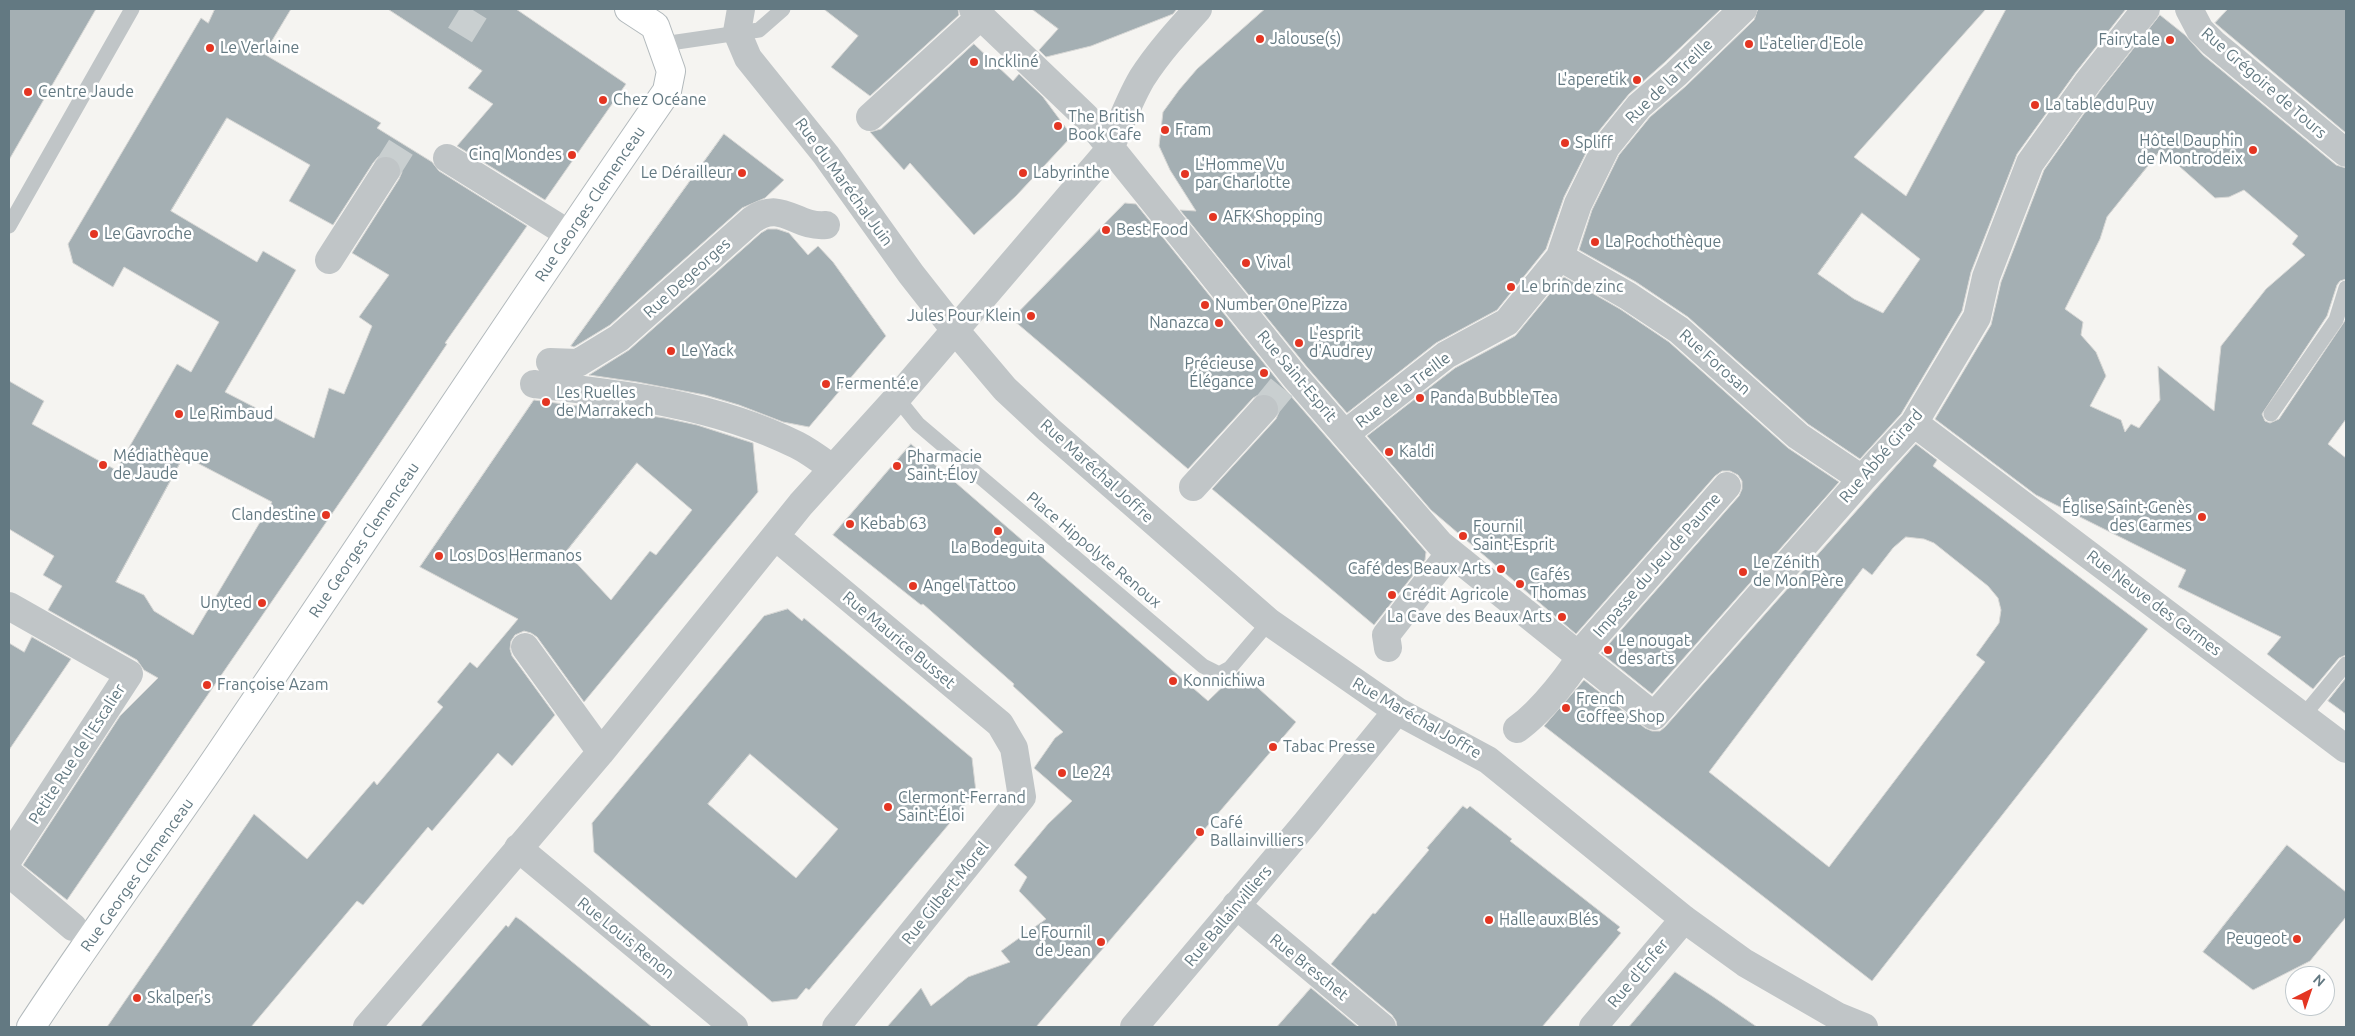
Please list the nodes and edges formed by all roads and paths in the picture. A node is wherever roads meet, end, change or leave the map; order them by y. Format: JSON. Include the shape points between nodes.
{"nodes":[{"id":1,"x":132,"y":9,"type":"edge"},
{"id":2,"x":629,"y":9,"type":"edge"},
{"id":3,"x":783,"y":9,"type":"edge"},
{"id":4,"x":1198,"y":9,"type":"edge"},
{"id":5,"x":1743,"y":9,"type":"edge"},
{"id":6,"x":2146,"y":9,"type":"edge"},
{"id":7,"x":2189,"y":9,"type":"edge"},
{"id":8,"x":977,"y":13,"type":"edge"},
{"id":9,"x":739,"y":20,"type":"edge"},
{"id":10,"x":663,"y":44,"type":"junction"},
{"id":11,"x":870,"y":116,"type":"dead end"},
{"id":12,"x":1110,"y":149,"type":"junction"},
{"id":13,"x":2346,"y":153,"type":"edge"},
{"id":14,"x":448,"y":158,"type":"dead end"},
{"id":15,"x":386,"y":171,"type":"tunnel mouth"},
{"id":16,"x":826,"y":225,"type":"dead end"},
{"id":17,"x":9,"y":226,"type":"edge"},
{"id":18,"x":569,"y":234,"type":"junction"},
{"id":19,"x":1560,"y":257,"type":"junction"},
{"id":20,"x":330,"y":260,"type":"dead end"},
{"id":21,"x":2346,"y":288,"type":"edge"},
{"id":22,"x":954,"y":330,"type":"junction"},
{"id":23,"x":550,"y":362,"type":"dead end"},
{"id":24,"x":534,"y":384,"type":"dead end"},
{"id":25,"x":897,"y":398,"type":"junction"},
{"id":26,"x":1264,"y":409,"type":"tunnel mouth"},
{"id":27,"x":2271,"y":414,"type":"dead end"},
{"id":28,"x":1914,"y":423,"type":"junction"},
{"id":29,"x":1345,"y":434,"type":"junction"},
{"id":30,"x":832,"y":468,"type":"junction"},
{"id":31,"x":1862,"y":479,"type":"junction"},
{"id":32,"x":1727,"y":486,"type":"dead end"},
{"id":33,"x":1193,"y":487,"type":"dead end"},
{"id":34,"x":776,"y":537,"type":"junction"},
{"id":35,"x":1445,"y":548,"type":"junction"},
{"id":36,"x":9,"y":606,"type":"edge"},
{"id":37,"x":1269,"y":622,"type":"junction"},
{"id":38,"x":525,"y":647,"type":"dead end"},
{"id":39,"x":1388,"y":648,"type":"dead end"},
{"id":40,"x":1583,"y":655,"type":"junction"},
{"id":41,"x":2346,"y":664,"type":"edge"},
{"id":42,"x":1397,"y":710,"type":"junction"},
{"id":43,"x":2303,"y":716,"type":"junction"},
{"id":44,"x":1517,"y":729,"type":"dead end"},
{"id":45,"x":1014,"y":748,"type":"joint"},
{"id":46,"x":2346,"y":749,"type":"edge"},
{"id":47,"x":601,"y":752,"type":"junction"},
{"id":48,"x":518,"y":848,"type":"junction"},
{"id":49,"x":9,"y":858,"type":"edge"},
{"id":50,"x":9,"y":873,"type":"edge"},
{"id":51,"x":1236,"y":905,"type":"junction"},
{"id":52,"x":1684,"y":919,"type":"junction"},
{"id":53,"x":73,"y":927,"type":"dead end"},
{"id":54,"x":32,"y":1027,"type":"edge"},
{"id":55,"x":367,"y":1027,"type":"edge"},
{"id":56,"x":734,"y":1027,"type":"edge"},
{"id":57,"x":836,"y":1027,"type":"edge"},
{"id":58,"x":1134,"y":1027,"type":"edge"},
{"id":59,"x":1382,"y":1027,"type":"edge"},
{"id":60,"x":1593,"y":1027,"type":"edge"},
{"id":61,"x":1864,"y":1027,"type":"edge"}],
"edges":[{"from":1,"to":17,"type":"lane"},
{"from":2,"to":10,"type":"street","name":"Rue Georges Clemenceau","via":[[655,26]]},
{"from":3,"to":9,"type":"lane","via":[[759,30]]},
{"from":4,"to":12,"type":"street","via":[[1142,78]]},
{"from":5,"to":19,"type":"street","name":"Rue de la Treille","via":[[1639,106],[1606,147],[1578,204]]},
{"from":6,"to":28,"type":"street","name":"Rue Abbé Girard","via":[[2030,163],[1986,277],[1977,317]]},
{"from":7,"to":13,"type":"street","name":"Rue Grégoire de Tours","via":[[2200,30],[2213,43]]},
{"from":8,"to":11,"type":"street"},
{"from":8,"to":12,"type":"street","name":"Rue Saint-Esprit","via":[[1085,116]]},
{"from":9,"to":10,"type":"lane"},
{"from":9,"to":22,"type":"street","name":"Rue du Maréchal Juin","via":[[748,58],[826,154]]},
{"from":10,"to":18,"type":"street","name":"Rue Georges Clemenceau","via":[[671,71],[666,91]]},
{"from":12,"to":22,"type":"street"},
{"from":12,"to":29,"type":"street","name":"Rue Saint-Esprit","via":[[1203,260],[1289,382]]},
{"from":14,"to":18,"type":"street"},
{"from":15,"to":20,"type":"street"},
{"from":16,"to":23,"type":"street","name":"Rue Degeorges","via":[[816,226],[776,211],[763,212],[620,338],[578,363]]},
{"from":18,"to":54,"type":"street","name":"Rue Georges Clemenceau","via":[[231,738]]},
{"from":19,"to":29,"type":"street","name":"Rue de la Treille","via":[[1507,322],[1446,355]]},
{"from":19,"to":31,"type":"street","name":"Rue Forosan","via":[[1679,330],[1798,436]]},
{"from":21,"to":27,"type":"lane","via":[[2336,320]]},
{"from":22,"to":25,"type":"street"},
{"from":22,"to":37,"type":"street","name":"Rue Maréchal Joffre","via":[[1049,430]]},
{"from":24,"to":30,"type":"street","via":[[641,396],[733,419],[797,445]]},
{"from":25,"to":30,"type":"street"},
{"from":25,"to":37,"type":"lane","name":"Place Hippolyte Renoux","via":[[918,424],[1203,666],[1219,674],[1230,668]]},
{"from":26,"to":33,"type":"street"},
{"from":28,"to":31,"type":"street","name":"Rue Abbé Girard"},
{"from":28,"to":43,"type":"street","name":"Rue Neuve des Carmes"},
{"from":29,"to":35,"type":"street","name":"Rue Saint-Esprit"},
{"from":30,"to":34,"type":"street"},
{"from":31,"to":40,"type":"street","name":"Rue Abbé Girard","via":[[1654,716]]},
{"from":32,"to":40,"type":"street","name":"Impasse du Jeu de Paume"},
{"from":34,"to":45,"type":"street","name":"Rue Maurice Busset","via":[[1000,724]]},
{"from":34,"to":47,"type":"street"},
{"from":35,"to":39,"type":"street","via":[[1386,635]]},
{"from":35,"to":40,"type":"street","name":"Rue Saint-Esprit"},
{"from":36,"to":49,"type":"street","name":"Petite Rue de l'Escalier","via":[[129,674]]},
{"from":37,"to":42,"type":"street","name":"Rue Maréchal Joffre"},
{"from":38,"to":47,"type":"street"},
{"from":40,"to":44,"type":"street","name":"Impasse du Jeu de Paume","via":[[1531,720]]},
{"from":41,"to":43,"type":"lane"},
{"from":42,"to":51,"type":"street","name":"Rue Ballainvilliers"},
{"from":42,"to":52,"type":"street","name":"Rue Maréchal Joffre","via":[[1488,760]]},
{"from":43,"to":46,"type":"street","name":"Rue Neuve des Carmes"},
{"from":45,"to":57,"type":"street","name":"Rue Gilbert Morel","via":[[1022,797]]},
{"from":47,"to":48,"type":"street"},
{"from":48,"to":55,"type":"street"},
{"from":48,"to":56,"type":"street","name":"Rue Louis Renon"},
{"from":50,"to":53,"type":"street"},
{"from":51,"to":58,"type":"street","name":"Rue Ballainvilliers"},
{"from":51,"to":59,"type":"street","name":"Rue Breschet"},
{"from":52,"to":60,"type":"street","name":"Rue d'Enfer"},
{"from":52,"to":61,"type":"street","name":"Rue Maréchal Joffre","via":[[1745,963],[1836,1016]]}]}
